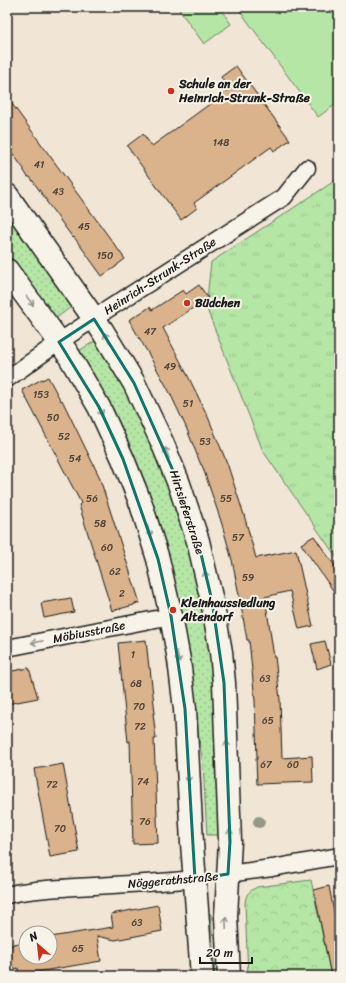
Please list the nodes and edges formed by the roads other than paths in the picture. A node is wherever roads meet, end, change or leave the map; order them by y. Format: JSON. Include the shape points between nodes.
{"nodes":[{"id":1,"x":307,"y":168,"type":"dead end"},
{"id":2,"x":7,"y":195,"type":"edge"},
{"id":3,"x":7,"y":270,"type":"edge"},
{"id":4,"x":94,"y":319,"type":"junction"},
{"id":5,"x":59,"y":342,"type":"junction"},
{"id":6,"x":7,"y":379,"type":"edge"},
{"id":7,"x":171,"y":616,"type":"junction"},
{"id":8,"x":7,"y":648,"type":"edge"},
{"id":9,"x":339,"y":856,"type":"edge"},
{"id":10,"x":228,"y":874,"type":"junction"},
{"id":11,"x":195,"y":879,"type":"junction"},
{"id":12,"x":7,"y":895,"type":"edge"},
{"id":13,"x":202,"y":976,"type":"edge"},
{"id":14,"x":228,"y":976,"type":"edge"}],
"edges":[{"from":1,"to":4,"type":"street","name":"Heinrich-Strunk-Straße","via":[[284,197]]},
{"from":2,"to":4,"type":"main road","name":"Hirtsieferstraße"},
{"from":3,"to":5,"type":"main road","one_way":true},
{"from":4,"to":5,"type":"street","name":"Heinrich-Strunk-Straße"},
{"from":10,"to":4,"type":"main road","name":"Hirtsieferstraße","one_way":true,"via":[[230,841],[224,683],[212,601],[198,541],[162,442],[134,383]]},
{"from":5,"to":6,"type":"street","name":"Heinrich-Strunk-Straße"},
{"from":5,"to":7,"type":"main road","one_way":true,"via":[[99,408],[123,459],[141,504]]},
{"from":7,"to":8,"type":"street","name":"Möbiusstraße","one_way":true},
{"from":7,"to":11,"type":"main road","one_way":true,"via":[[185,709]]},
{"from":9,"to":10,"type":"street","name":"Nöggerathstraße"},
{"from":10,"to":11,"type":"main road","name":"Nöggerathstraße"},
{"from":14,"to":10,"type":"main road","name":"Hirtsieferstraße","one_way":true},
{"from":11,"to":12,"type":"street","name":"Nöggerathstraße","via":[[37,890]]},
{"from":11,"to":13,"type":"main road"}]}
